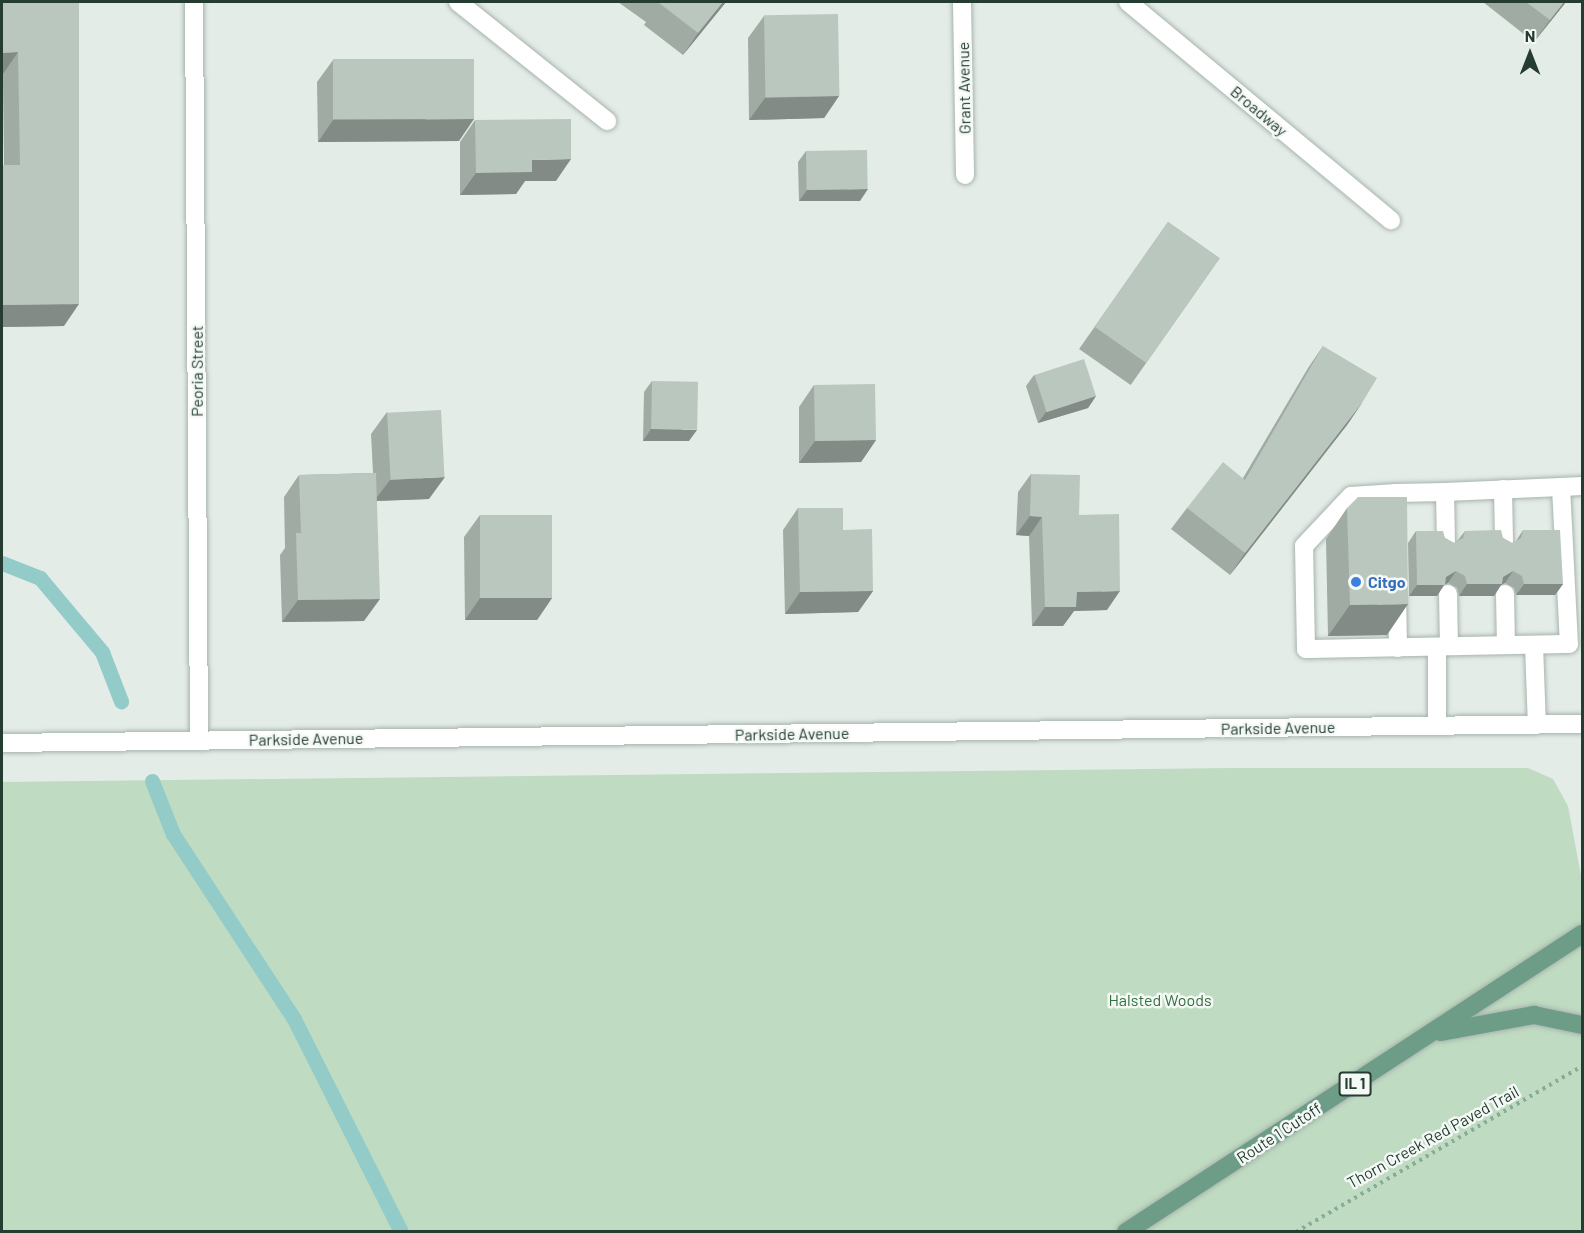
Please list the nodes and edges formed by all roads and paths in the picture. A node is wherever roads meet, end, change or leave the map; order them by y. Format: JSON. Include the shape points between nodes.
{"nodes":[{"id":1,"x":194,"y":2,"type":"edge"},
{"id":2,"x":458,"y":2,"type":"edge"},
{"id":3,"x":962,"y":2,"type":"edge"},
{"id":4,"x":1128,"y":2,"type":"edge"},
{"id":5,"x":607,"y":121,"type":"dead end"},
{"id":6,"x":965,"y":175,"type":"dead end"},
{"id":7,"x":1391,"y":220,"type":"dead end"},
{"id":8,"x":1582,"y":486,"type":"edge"},
{"id":9,"x":1561,"y":487,"type":"junction"},
{"id":10,"x":1503,"y":489,"type":"junction"},
{"id":11,"x":1445,"y":492,"type":"junction"},
{"id":12,"x":1396,"y":493,"type":"junction"},
{"id":13,"x":1396,"y":517,"type":"edge"},
{"id":14,"x":1446,"y":543,"type":"edge"},
{"id":15,"x":1504,"y":543,"type":"edge"},
{"id":16,"x":1397,"y":576,"type":"edge"},
{"id":17,"x":1448,"y":594,"type":"edge"},
{"id":18,"x":1505,"y":594,"type":"edge"},
{"id":19,"x":1506,"y":645,"type":"junction"},
{"id":20,"x":1534,"y":645,"type":"junction"},
{"id":21,"x":1443,"y":647,"type":"junction"},
{"id":22,"x":1398,"y":648,"type":"junction"},
{"id":23,"x":1582,"y":724,"type":"edge"},
{"id":24,"x":1537,"y":725,"type":"junction"},
{"id":25,"x":1437,"y":726,"type":"junction"},
{"id":26,"x":200,"y":741,"type":"junction"},
{"id":27,"x":2,"y":743,"type":"edge"},
{"id":28,"x":1582,"y":934,"type":"edge"},
{"id":29,"x":1582,"y":1025,"type":"edge"},
{"id":30,"x":1433,"y":1033,"type":"junction"},
{"id":31,"x":1582,"y":1066,"type":"edge"},
{"id":32,"x":1126,"y":1232,"type":"edge"},
{"id":33,"x":1296,"y":1232,"type":"edge"}],
"edges":[{"from":1,"to":26,"type":"street","name":"Peoria Street"},
{"from":2,"to":5,"type":"street"},
{"from":3,"to":6,"type":"street","name":"Grant Avenue"},
{"from":4,"to":7,"type":"street","name":"Broadway"},
{"from":8,"to":9,"type":"street"},
{"from":9,"to":10,"type":"street"},
{"from":9,"to":20,"type":"street","via":[[1569,644]]},
{"from":10,"to":11,"type":"street"},
{"from":10,"to":15,"type":"street"},
{"from":11,"to":12,"type":"street"},
{"from":11,"to":14,"type":"street"},
{"from":12,"to":13,"type":"street"},
{"from":12,"to":22,"type":"street","via":[[1351,496],[1304,546],[1306,650]]},
{"from":16,"to":22,"type":"street"},
{"from":17,"to":21,"type":"street"},
{"from":18,"to":19,"type":"street"},
{"from":19,"to":20,"type":"street"},
{"from":19,"to":21,"type":"street"},
{"from":20,"to":24,"type":"street"},
{"from":21,"to":22,"type":"street"},
{"from":21,"to":25,"type":"street"},
{"from":23,"to":24,"type":"street","name":"Parkside Avenue"},
{"from":24,"to":25,"type":"street","name":"Parkside Avenue"},
{"from":25,"to":26,"type":"street","name":"Parkside Avenue"},
{"from":26,"to":27,"type":"street","name":"Parkside Avenue"},
{"from":28,"to":30,"type":"main road","name":"Route 1 Cutoff","number":"IL 1"},
{"from":29,"to":30,"type":"main road","via":[[1534,1015]]},
{"from":30,"to":32,"type":"main road","name":"Route 1 Cutoff","number":"IL 1"},
{"from":31,"to":33,"type":"path","name":"Thorn Creek Red Paved Trail"}]}
